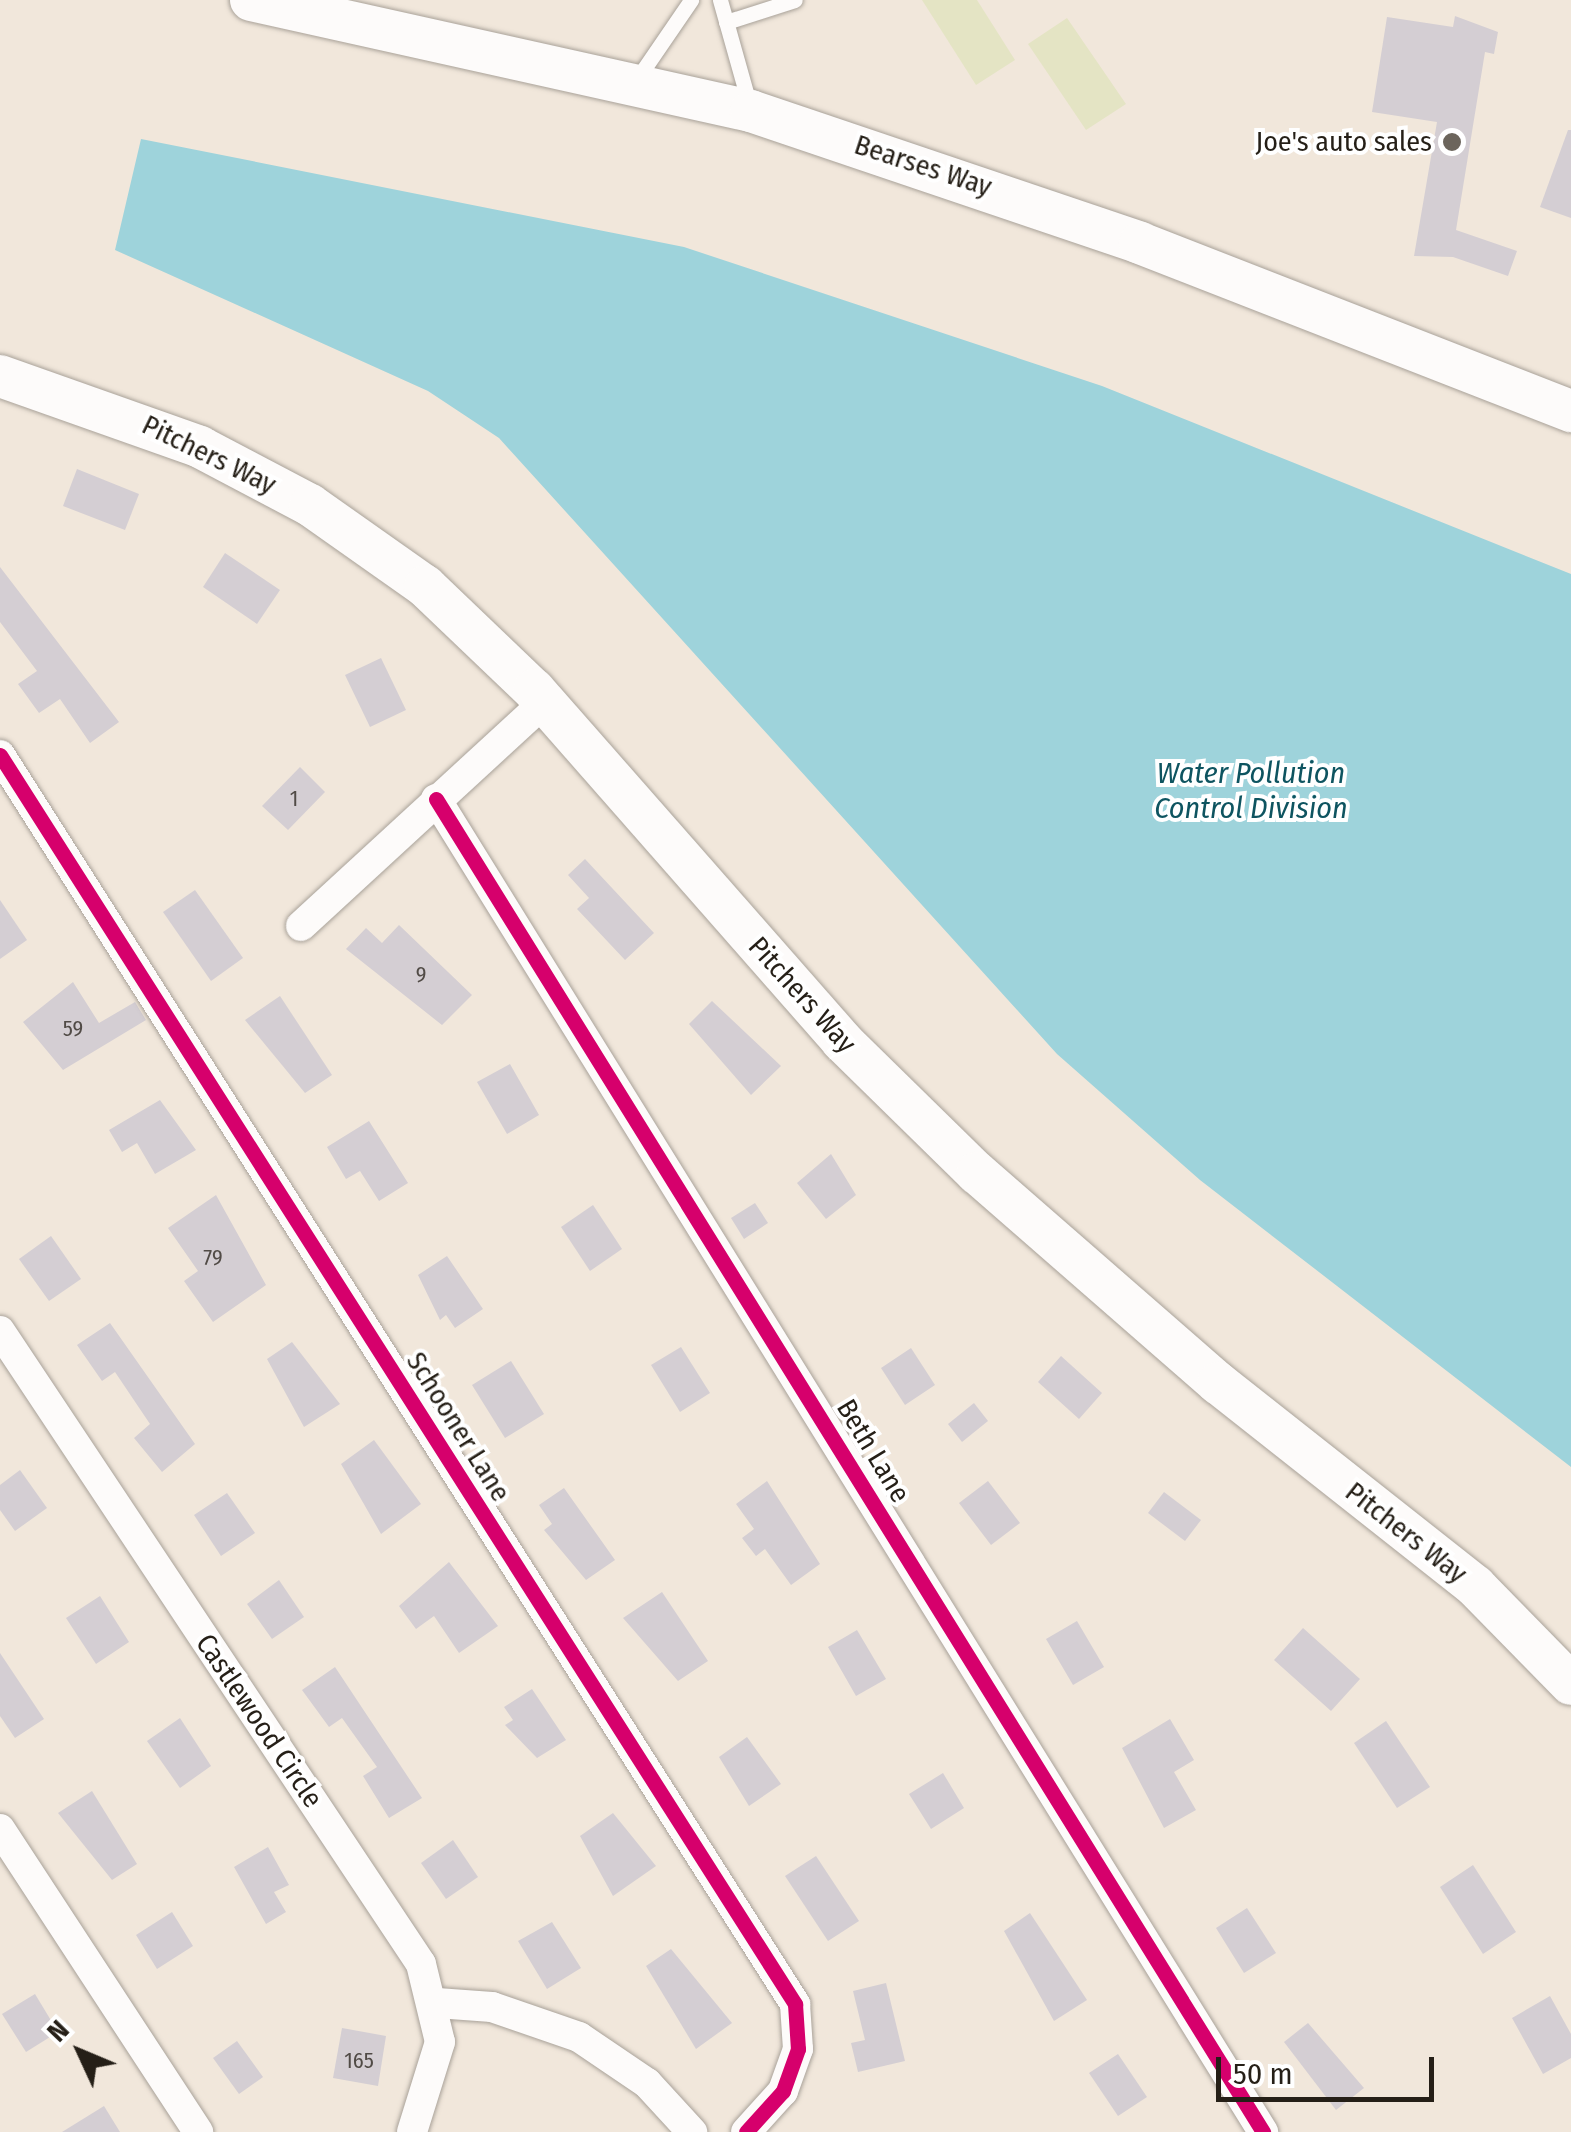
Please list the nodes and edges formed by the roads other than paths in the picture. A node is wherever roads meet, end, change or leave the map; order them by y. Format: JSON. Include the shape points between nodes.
{"nodes":[{"id":1,"x":251,"y":0,"type":"edge"},
{"id":2,"x":691,"y":0,"type":"edge"},
{"id":3,"x":720,"y":0,"type":"edge"},
{"id":4,"x":794,"y":0,"type":"edge"},
{"id":5,"x":726,"y":22,"type":"junction"},
{"id":6,"x":636,"y":80,"type":"junction"},
{"id":7,"x":751,"y":111,"type":"junction"},
{"id":8,"x":0,"y":376,"type":"edge"},
{"id":9,"x":1571,"y":411,"type":"edge"},
{"id":10,"x":544,"y":702,"type":"junction"},
{"id":11,"x":0,"y":756,"type":"edge"},
{"id":12,"x":436,"y":799,"type":"junction"},
{"id":13,"x":301,"y":926,"type":"dead end"},
{"id":14,"x":0,"y":1331,"type":"edge"},
{"id":15,"x":1571,"y":1684,"type":"edge"},
{"id":16,"x":0,"y":1829,"type":"edge"},
{"id":17,"x":437,"y":2003,"type":"junction"},
{"id":18,"x":198,"y":2132,"type":"edge"},
{"id":19,"x":412,"y":2132,"type":"edge"},
{"id":20,"x":692,"y":2132,"type":"edge"},
{"id":21,"x":746,"y":2132,"type":"edge"},
{"id":22,"x":1263,"y":2132,"type":"edge"}],
"edges":[{"from":1,"to":6,"type":"main road","name":"Bearses Way"},
{"from":2,"to":6,"type":"lane"},
{"from":3,"to":5,"type":"lane"},
{"from":4,"to":5,"type":"lane"},
{"from":5,"to":7,"type":"lane"},
{"from":6,"to":7,"type":"main road","name":"Bearses Way"},
{"from":7,"to":9,"type":"main road","name":"Bearses Way","via":[[998,191]]},
{"from":8,"to":10,"type":"main road","name":"Pitchers Way","via":[[172,434],[310,505],[426,586]]},
{"from":10,"to":12,"type":"street"},
{"from":10,"to":15,"type":"main road","name":"Pitchers Way","via":[[842,1041],[977,1173],[1218,1383],[1474,1586]]},
{"from":11,"to":21,"type":"street","name":"Schooner Lane","via":[[795,2004],[798,2050],[783,2091]]},
{"from":12,"to":13,"type":"street"},
{"from":12,"to":22,"type":"street","name":"Beth Lane"},
{"from":14,"to":17,"type":"street","name":"Castlewood Circle","via":[[421,1964]]},
{"from":16,"to":18,"type":"street"},
{"from":17,"to":19,"type":"street","name":"Castlewood Circle","via":[[438,2064]]},
{"from":17,"to":20,"type":"street","via":[[492,2007],[579,2038],[647,2083]]}]}
